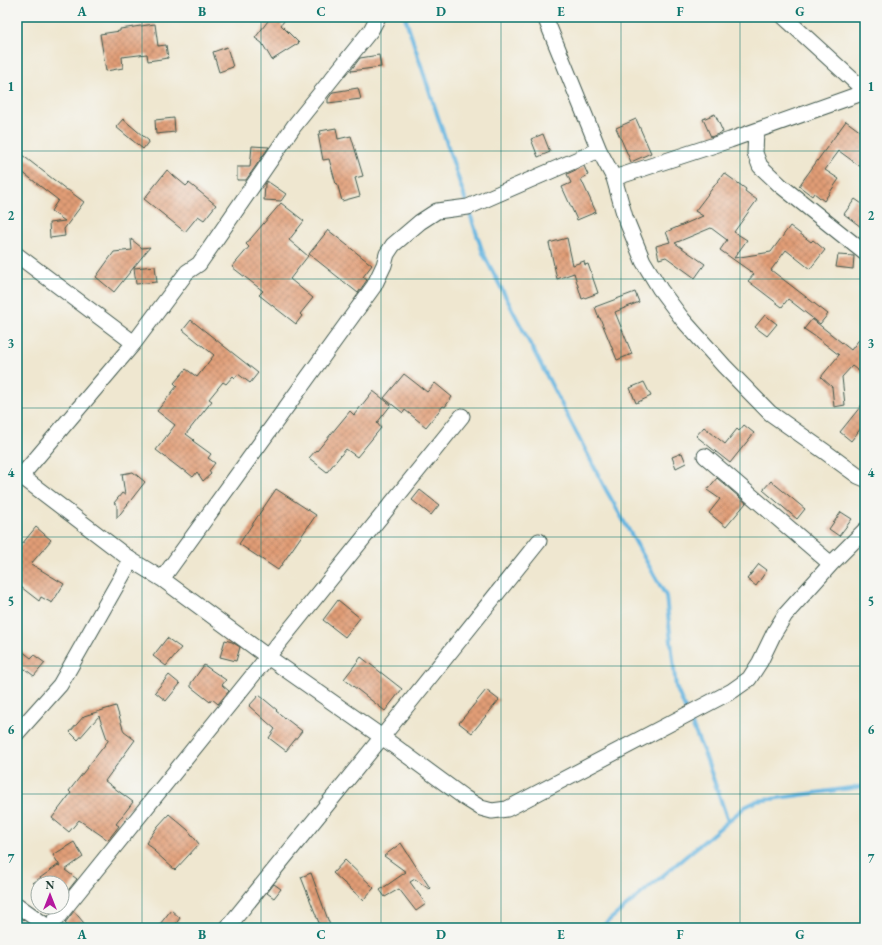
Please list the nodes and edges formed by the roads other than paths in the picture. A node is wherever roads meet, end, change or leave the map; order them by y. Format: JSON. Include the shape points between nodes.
{"nodes":[{"id":1,"x":378,"y":17,"type":"edge"},
{"id":2,"x":545,"y":17,"type":"edge"},
{"id":3,"x":784,"y":17,"type":"edge"},
{"id":4,"x":865,"y":92,"type":"edge"},
{"id":5,"x":756,"y":131,"type":"junction"},
{"id":6,"x":599,"y":150,"type":"junction"},
{"id":7,"x":614,"y":178,"type":"junction"},
{"id":8,"x":865,"y":253,"type":"edge"},
{"id":9,"x":17,"y":255,"type":"edge"},
{"id":10,"x":134,"y":343,"type":"junction"},
{"id":11,"x":462,"y":416,"type":"dead end"},
{"id":12,"x":705,"y":456,"type":"dead end"},
{"id":13,"x":18,"y":477,"type":"edge"},
{"id":14,"x":865,"y":479,"type":"edge"},
{"id":15,"x":865,"y":530,"type":"edge"},
{"id":16,"x":539,"y":541,"type":"dead end"},
{"id":17,"x":131,"y":560,"type":"junction"},
{"id":18,"x":831,"y":564,"type":"junction"},
{"id":19,"x":162,"y":579,"type":"junction"},
{"id":20,"x":268,"y":657,"type":"junction"},
{"id":21,"x":17,"y":733,"type":"edge"},
{"id":22,"x":382,"y":737,"type":"junction"},
{"id":23,"x":17,"y":905,"type":"edge"},
{"id":24,"x":46,"y":927,"type":"edge"},
{"id":25,"x":227,"y":928,"type":"edge"}],
"edges":[{"from":1,"to":10,"type":"street","via":[[371,30],[294,126],[198,264],[187,272]]},
{"from":2,"to":6,"type":"street"},
{"from":3,"to":4,"type":"street"},
{"from":4,"to":5,"type":"street"},
{"from":5,"to":7,"type":"street"},
{"from":5,"to":8,"type":"street","via":[[755,153],[760,166]]},
{"from":6,"to":7,"type":"street"},
{"from":6,"to":19,"type":"street","via":[[468,207],[437,211],[393,245],[374,286]]},
{"from":7,"to":14,"type":"street","via":[[624,217],[643,261],[660,290],[683,320],[770,413]]},
{"from":9,"to":10,"type":"street"},
{"from":10,"to":13,"type":"street"},
{"from":11,"to":20,"type":"street"},
{"from":12,"to":18,"type":"street"},
{"from":13,"to":17,"type":"street"},
{"from":15,"to":18,"type":"street"},
{"from":16,"to":22,"type":"street"},
{"from":17,"to":19,"type":"street"},
{"from":17,"to":21,"type":"street","via":[[60,685]]},
{"from":18,"to":22,"type":"street","via":[[785,615],[749,679],[732,691],[507,809],[492,811],[481,808]]},
{"from":19,"to":20,"type":"street"},
{"from":20,"to":22,"type":"street"},
{"from":20,"to":24,"type":"street"},
{"from":22,"to":25,"type":"street"},
{"from":23,"to":24,"type":"street"}]}
